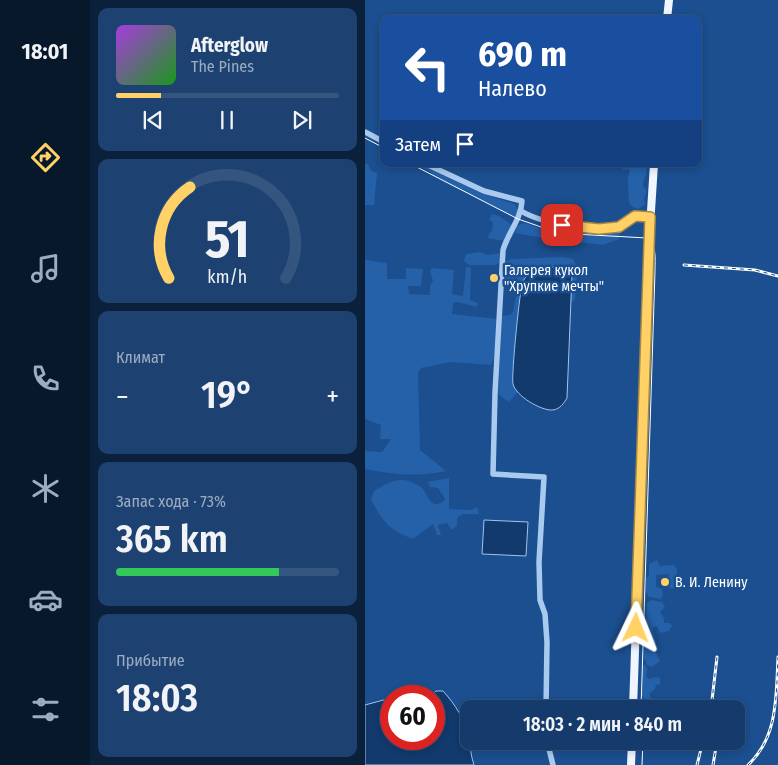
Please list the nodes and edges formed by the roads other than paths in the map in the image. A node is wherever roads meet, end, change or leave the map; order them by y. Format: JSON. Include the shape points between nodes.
{"nodes":[{"id":1,"x":669,"y":0,"type":"edge"},
{"id":2,"x":667,"y":15,"type":"edge"},
{"id":3,"x":365,"y":132,"type":"edge"},
{"id":4,"x":380,"y":140,"type":"edge"},
{"id":5,"x":432,"y":167,"type":"edge"},
{"id":6,"x":654,"y":167,"type":"edge"},
{"id":7,"x":521,"y":212,"type":"junction"},
{"id":8,"x":650,"y":217,"type":"junction"},
{"id":9,"x":546,"y":700,"type":"edge"},
{"id":10,"x":633,"y":700,"type":"edge"},
{"id":11,"x":549,"y":750,"type":"edge"},
{"id":12,"x":632,"y":750,"type":"edge"},
{"id":13,"x":553,"y":765,"type":"edge"},
{"id":14,"x":631,"y":765,"type":"edge"}],
"edges":[{"from":1,"to":2,"type":"main road"},
{"from":3,"to":4,"type":"street"},
{"from":5,"to":7,"type":"street","via":[[484,191],[521,201]]},
{"from":6,"to":8,"type":"main road"},
{"from":7,"to":8,"type":"street","via":[[562,225],[599,229],[619,227],[635,216]]},
{"from":7,"to":9,"type":"street","via":[[503,250],[493,474],[544,477],[539,562],[540,600],[546,628]]},
{"from":8,"to":10,"type":"main road"},
{"from":11,"to":13,"type":"street"},
{"from":12,"to":14,"type":"main road"}]}
